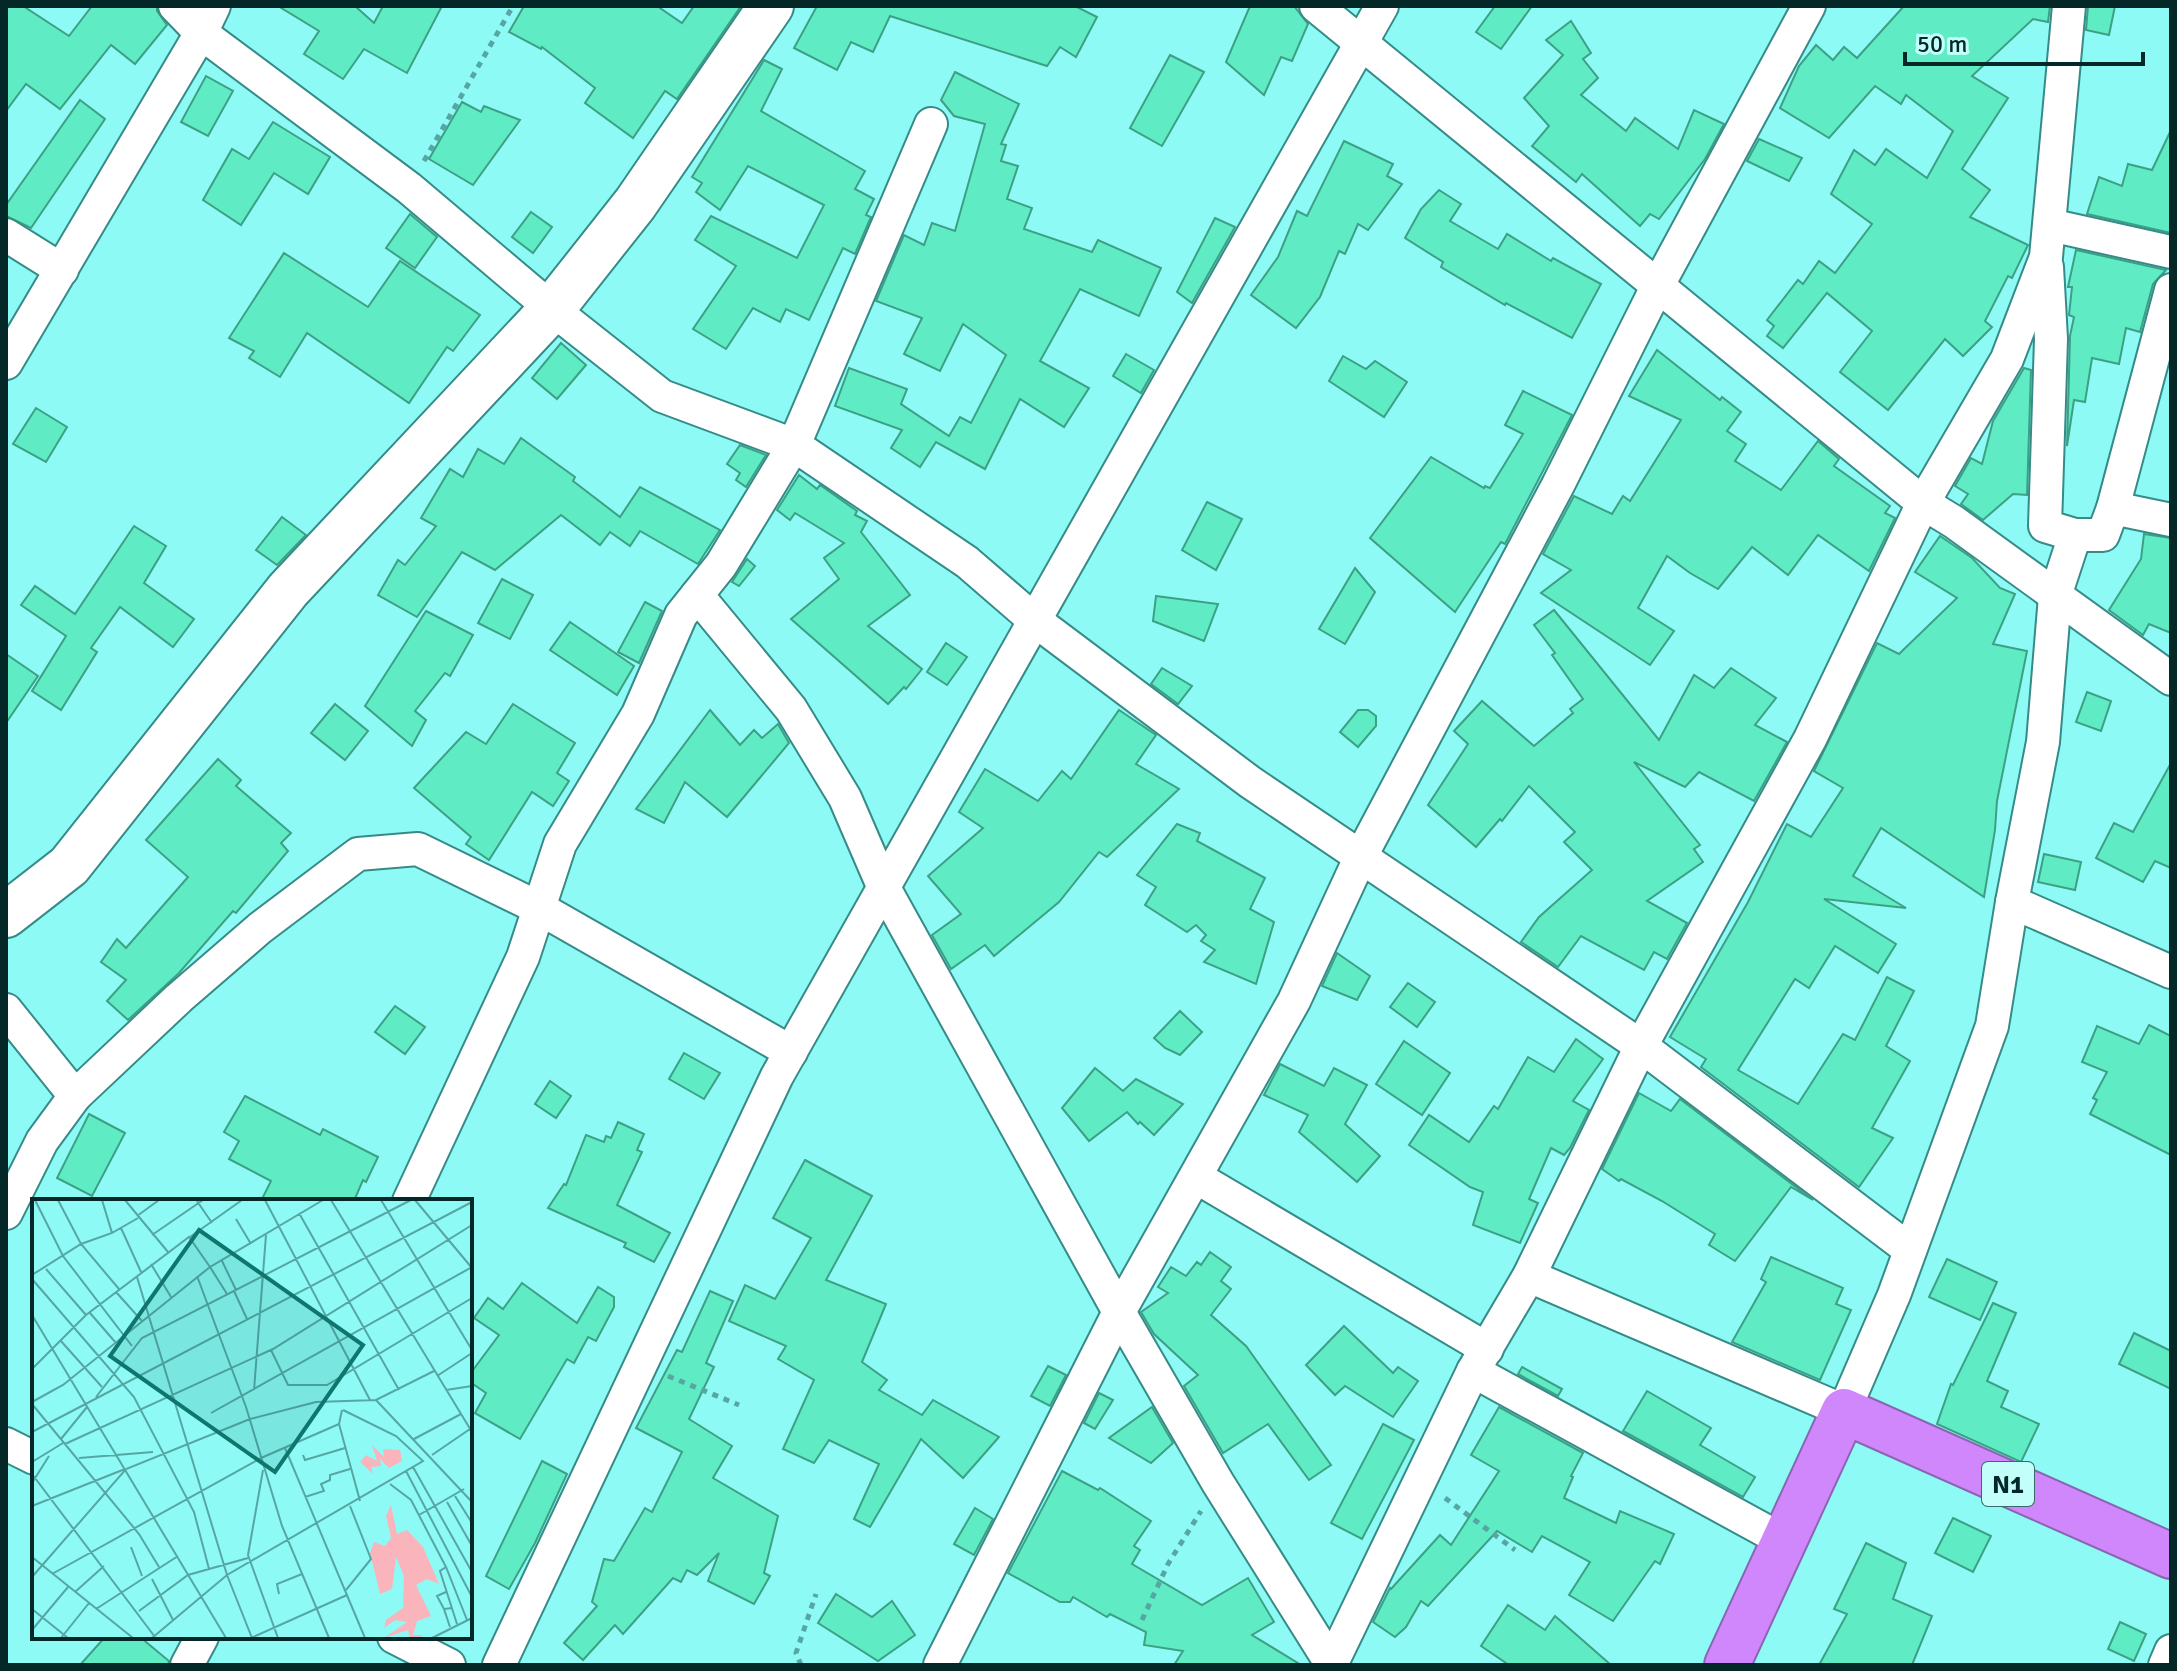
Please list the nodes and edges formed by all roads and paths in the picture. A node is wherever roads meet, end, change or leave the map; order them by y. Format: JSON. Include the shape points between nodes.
{"nodes":[{"id":1,"x":175,"y":6,"type":"edge"},
{"id":2,"x":513,"y":6,"type":"edge"},
{"id":3,"x":771,"y":6,"type":"edge"},
{"id":4,"x":1316,"y":6,"type":"edge"},
{"id":5,"x":1382,"y":6,"type":"edge"},
{"id":6,"x":1809,"y":6,"type":"edge"},
{"id":7,"x":2069,"y":6,"type":"edge"},
{"id":8,"x":208,"y":19,"type":"edge"},
{"id":9,"x":1360,"y":42,"type":"junction"},
{"id":10,"x":931,"y":124,"type":"dead end"},
{"id":11,"x":409,"y":188,"type":"junction"},
{"id":12,"x":2050,"y":225,"type":"junction"},
{"id":13,"x":6,"y":235,"type":"edge"},
{"id":14,"x":2171,"y":252,"type":"edge"},
{"id":15,"x":2046,"y":257,"type":"junction"},
{"id":16,"x":62,"y":270,"type":"junction"},
{"id":17,"x":1657,"y":287,"type":"junction"},
{"id":18,"x":2171,"y":290,"type":"edge"},
{"id":19,"x":552,"y":309,"type":"junction"},
{"id":20,"x":6,"y":363,"type":"edge"},
{"id":21,"x":794,"y":445,"type":"junction"},
{"id":22,"x":1923,"y":503,"type":"junction"},
{"id":23,"x":2113,"y":508,"type":"junction"},
{"id":24,"x":2171,"y":520,"type":"edge"},
{"id":25,"x":2075,"y":535,"type":"junction"},
{"id":26,"x":697,"y":595,"type":"junction"},
{"id":27,"x":2055,"y":596,"type":"junction"},
{"id":28,"x":1033,"y":619,"type":"junction"},
{"id":29,"x":2171,"y":679,"type":"edge"},
{"id":30,"x":1361,"y":856,"type":"junction"},
{"id":31,"x":883,"y":886,"type":"junction"},
{"id":32,"x":2012,"y":902,"type":"junction"},
{"id":33,"x":539,"y":908,"type":"junction"},
{"id":34,"x":6,"y":915,"type":"edge"},
{"id":35,"x":2171,"y":972,"type":"edge"},
{"id":36,"x":6,"y":1010,"type":"edge"},
{"id":37,"x":1641,"y":1046,"type":"junction"},
{"id":38,"x":791,"y":1052,"type":"junction"},
{"id":39,"x":75,"y":1096,"type":"junction"},
{"id":40,"x":1196,"y":1177,"type":"junction"},
{"id":41,"x":410,"y":1199,"type":"edge"},
{"id":42,"x":6,"y":1213,"type":"edge"},
{"id":43,"x":1910,"y":1250,"type":"junction"},
{"id":44,"x":1529,"y":1276,"type":"junction"},
{"id":45,"x":1119,"y":1312,"type":"junction"},
{"id":46,"x":1480,"y":1360,"type":"junction"},
{"id":47,"x":641,"y":1365,"type":"junction"},
{"id":48,"x":739,"y":1405,"type":"dead end"},
{"id":49,"x":1844,"y":1411,"type":"junction"},
{"id":50,"x":6,"y":1444,"type":"edge"},
{"id":51,"x":32,"y":1457,"type":"edge"},
{"id":52,"x":1420,"y":1480,"type":"junction"},
{"id":53,"x":1218,"y":1483,"type":"junction"},
{"id":54,"x":1786,"y":1542,"type":"junction"},
{"id":55,"x":1515,"y":1550,"type":"dead end"},
{"id":56,"x":2171,"y":1556,"type":"edge"},
{"id":57,"x":816,"y":1594,"type":"dead end"},
{"id":58,"x":1142,"y":1620,"type":"dead end"},
{"id":59,"x":201,"y":1639,"type":"edge"},
{"id":60,"x":398,"y":1639,"type":"edge"},
{"id":61,"x":2171,"y":1651,"type":"edge"},
{"id":62,"x":187,"y":1665,"type":"edge"},
{"id":63,"x":449,"y":1665,"type":"edge"},
{"id":64,"x":499,"y":1665,"type":"edge"},
{"id":65,"x":801,"y":1665,"type":"edge"},
{"id":66,"x":940,"y":1665,"type":"edge"},
{"id":67,"x":1332,"y":1665,"type":"edge"},
{"id":68,"x":1727,"y":1665,"type":"edge"},
{"id":69,"x":2165,"y":1665,"type":"edge"}],
"edges":[{"from":1,"to":8,"type":"street"},
{"from":2,"to":11,"type":"path"},
{"from":3,"to":19,"type":"street","via":[[635,204]]},
{"from":4,"to":9,"type":"street"},
{"from":5,"to":9,"type":"street"},
{"from":6,"to":17,"type":"street"},
{"from":7,"to":12,"type":"street"},
{"from":8,"to":11,"type":"street"},
{"from":8,"to":16,"type":"street"},
{"from":9,"to":17,"type":"street"},
{"from":9,"to":28,"type":"street"},
{"from":10,"to":21,"type":"street"},
{"from":11,"to":19,"type":"street"},
{"from":12,"to":14,"type":"street"},
{"from":12,"to":15,"type":"street"},
{"from":13,"to":16,"type":"street"},
{"from":15,"to":22,"type":"street","via":[[2007,359]]},
{"from":15,"to":25,"type":"street","via":[[2051,339],[2045,526]]},
{"from":16,"to":20,"type":"street"},
{"from":17,"to":22,"type":"street"},
{"from":17,"to":30,"type":"street"},
{"from":18,"to":23,"type":"street"},
{"from":19,"to":21,"type":"street","via":[[662,396]]},
{"from":19,"to":34,"type":"street","via":[[288,590],[69,866]]},
{"from":21,"to":26,"type":"street"},
{"from":21,"to":28,"type":"street","via":[[967,562]]},
{"from":22,"to":27,"type":"street"},
{"from":22,"to":37,"type":"street","via":[[1810,739]]},
{"from":23,"to":24,"type":"street"},
{"from":23,"to":25,"type":"street","via":[[2103,535]]},
{"from":25,"to":27,"type":"street"},
{"from":26,"to":31,"type":"street","via":[[791,709],[845,798]]},
{"from":26,"to":33,"type":"street","via":[[681,615],[638,714],[560,844]]},
{"from":27,"to":29,"type":"street"},
{"from":27,"to":32,"type":"street","via":[[2043,742]]},
{"from":28,"to":30,"type":"street","via":[[1250,782]]},
{"from":28,"to":31,"type":"street"},
{"from":30,"to":37,"type":"street"},
{"from":30,"to":40,"type":"street","via":[[1294,1001]]},
{"from":31,"to":38,"type":"street"},
{"from":31,"to":45,"type":"street"},
{"from":32,"to":35,"type":"street"},
{"from":32,"to":43,"type":"street","via":[[1992,1026]]},
{"from":33,"to":38,"type":"street"},
{"from":33,"to":39,"type":"street","via":[[418,849],[358,854],[260,928]]},
{"from":33,"to":41,"type":"street","via":[[523,957]]},
{"from":36,"to":39,"type":"street"},
{"from":37,"to":43,"type":"street"},
{"from":37,"to":44,"type":"street"},
{"from":38,"to":47,"type":"street"},
{"from":39,"to":42,"type":"street","via":[[42,1141]]},
{"from":40,"to":45,"type":"street"},
{"from":40,"to":46,"type":"street"},
{"from":43,"to":49,"type":"street"},
{"from":44,"to":46,"type":"street"},
{"from":44,"to":49,"type":"street"},
{"from":45,"to":53,"type":"street"},
{"from":45,"to":66,"type":"street"},
{"from":46,"to":52,"type":"street"},
{"from":46,"to":54,"type":"street"},
{"from":47,"to":48,"type":"path"},
{"from":47,"to":64,"type":"street"},
{"from":49,"to":54,"type":"highway"},
{"from":49,"to":56,"type":"highway","number":"N1"},
{"from":50,"to":51,"type":"street"},
{"from":52,"to":55,"type":"path"},
{"from":52,"to":67,"type":"street"},
{"from":53,"to":58,"type":"path","via":[[1168,1564]]},
{"from":53,"to":67,"type":"street"},
{"from":54,"to":68,"type":"highway"},
{"from":57,"to":65,"type":"path","via":[[796,1653]]},
{"from":59,"to":62,"type":"street"},
{"from":60,"to":63,"type":"street"},
{"from":61,"to":69,"type":"street"}]}
